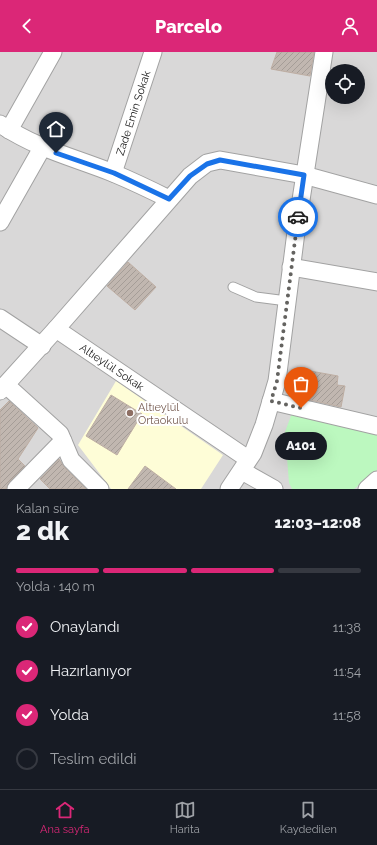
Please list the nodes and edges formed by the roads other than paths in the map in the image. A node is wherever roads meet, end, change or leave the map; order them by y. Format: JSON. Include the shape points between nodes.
{"nodes":[{"id":1,"x":53,"y":52,"type":"edge"},
{"id":2,"x":153,"y":52,"type":"edge"},
{"id":3,"x":324,"y":52,"type":"edge"},
{"id":4,"x":5,"y":127,"type":"edge"},
{"id":5,"x":42,"y":148,"type":"junction"},
{"id":6,"x":114,"y":173,"type":"junction"},
{"id":7,"x":304,"y":175,"type":"junction"},
{"id":8,"x":377,"y":195,"type":"edge"},
{"id":9,"x":169,"y":199,"type":"junction"},
{"id":10,"x":0,"y":222,"type":"edge"},
{"id":11,"x":291,"y":267,"type":"junction"},
{"id":12,"x":377,"y":282,"type":"edge"},
{"id":13,"x":233,"y":287,"type":"dead end"},
{"id":14,"x":287,"y":301,"type":"junction"},
{"id":15,"x":0,"y":318,"type":"edge"},
{"id":16,"x":56,"y":329,"type":"junction"},
{"id":17,"x":42,"y":346,"type":"junction"},
{"id":18,"x":3,"y":388,"type":"edge"},
{"id":19,"x":271,"y":401,"type":"junction"},
{"id":20,"x":377,"y":426,"type":"edge"},
{"id":21,"x":64,"y":441,"type":"junction"},
{"id":22,"x":245,"y":465,"type":"junction"},
{"id":23,"x":377,"y":480,"type":"edge"},
{"id":24,"x":16,"y":489,"type":"edge"},
{"id":25,"x":100,"y":489,"type":"edge"},
{"id":26,"x":229,"y":489,"type":"edge"},
{"id":27,"x":274,"y":489,"type":"edge"},
{"id":28,"x":367,"y":489,"type":"edge"}],
"edges":[{"from":1,"to":4,"type":"street"},
{"from":2,"to":6,"type":"street","name":"Zade Emin Sokak"},
{"from":3,"to":7,"type":"street"},
{"from":4,"to":5,"type":"street"},
{"from":5,"to":6,"type":"street"},
{"from":5,"to":10,"type":"street"},
{"from":6,"to":9,"type":"street"},
{"from":7,"to":8,"type":"street"},
{"from":7,"to":9,"type":"street","via":[[220,160],[207,164],[190,176]]},
{"from":7,"to":11,"type":"street"},
{"from":9,"to":16,"type":"street"},
{"from":11,"to":12,"type":"street"},
{"from":11,"to":14,"type":"street"},
{"from":13,"to":14,"type":"lane","via":[[256,297]]},
{"from":14,"to":19,"type":"street","via":[[277,381]]},
{"from":15,"to":17,"type":"street"},
{"from":16,"to":17,"type":"street"},
{"from":16,"to":22,"type":"street","name":"Altıeylül Sokak"},
{"from":17,"to":18,"type":"street"},
{"from":18,"to":21,"type":"street","via":[[60,434]]},
{"from":19,"to":20,"type":"street"},
{"from":19,"to":22,"type":"street","via":[[253,453]]},
{"from":21,"to":24,"type":"street"},
{"from":21,"to":25,"type":"street","via":[[72,460]]},
{"from":22,"to":26,"type":"street"},
{"from":22,"to":27,"type":"street","name":"Altıeylül Sokak"},
{"from":23,"to":28,"type":"street"}]}
